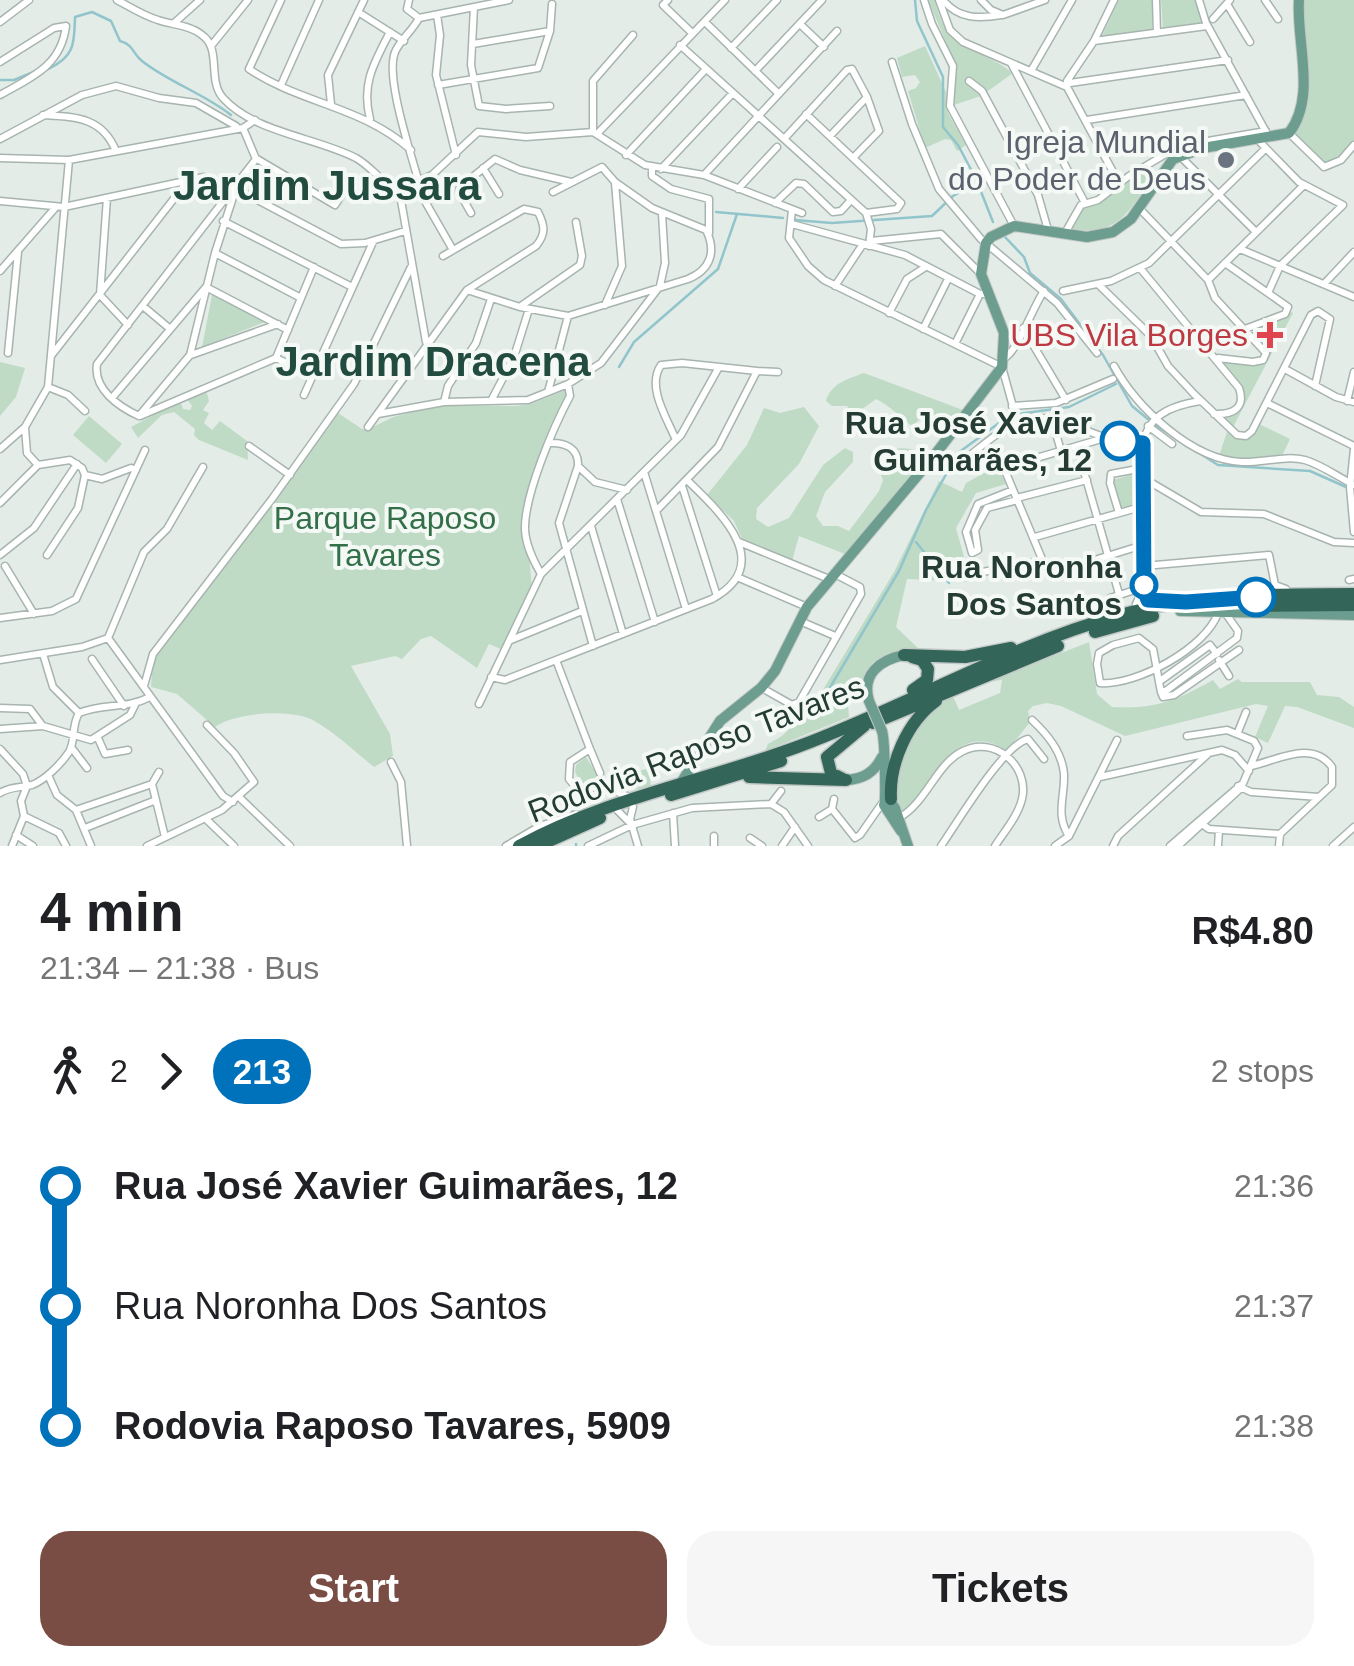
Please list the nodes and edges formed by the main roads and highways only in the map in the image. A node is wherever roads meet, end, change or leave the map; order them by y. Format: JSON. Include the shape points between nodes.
{"nodes":[{"id":1,"x":1299,"y":0,"type":"edge"},
{"id":2,"x":1349,"y":591,"type":"edge"},
{"id":3,"x":1183,"y":607,"type":"junction"},
{"id":4,"x":1354,"y":616,"type":"edge"},
{"id":5,"x":1009,"y":649,"type":"junction"},
{"id":6,"x":904,"y":655,"type":"junction"},
{"id":7,"x":980,"y":668,"type":"junction"},
{"id":8,"x":968,"y":683,"type":"junction"},
{"id":9,"x":886,"y":708,"type":"junction"},
{"id":10,"x":864,"y":726,"type":"junction"},
{"id":11,"x":701,"y":750,"type":"junction"},
{"id":12,"x":884,"y":752,"type":"junction"},
{"id":13,"x":725,"y":774,"type":"junction"},
{"id":14,"x":846,"y":780,"type":"junction"},
{"id":15,"x":680,"y":784,"type":"junction"},
{"id":16,"x":633,"y":802,"type":"junction"},
{"id":17,"x":890,"y":808,"type":"junction"},
{"id":18,"x":611,"y":810,"type":"junction"},
{"id":19,"x":519,"y":846,"type":"edge"},
{"id":20,"x":538,"y":846,"type":"edge"},
{"id":21,"x":908,"y":846,"type":"edge"}],
"edges":[{"from":1,"to":11,"type":"main road","via":[[1303,96],[1290,133],[1174,155],[1139,208],[1112,232],[1095,236],[1014,226],[986,243],[981,274],[1004,333],[1002,363],[949,438],[807,607],[775,671],[720,721]]},
{"from":2,"to":3,"type":"highway","name":"Rodovia Raposo Tavares"},
{"from":2,"to":3,"type":"highway","name":"Rodovia Raposo Tavares"},
{"from":3,"to":4,"type":"main road"},
{"from":3,"to":5,"type":"highway","via":[[1146,593],[1136,604]]},
{"from":3,"to":7,"type":"highway","name":"Rodovia Raposo Tavares","via":[[1122,614]]},
{"from":3,"to":8,"type":"highway","name":"Rodovia Raposo Tavares","via":[[1100,630]]},
{"from":5,"to":6,"type":"highway","via":[[965,657]]},
{"from":5,"to":7,"type":"highway"},
{"from":6,"to":9,"type":"highway","via":[[926,664],[927,680]]},
{"from":6,"to":12,"type":"main road","bridge":true,"via":[[872,671],[866,690]]},
{"from":7,"to":9,"type":"highway","name":"Rodovia Raposo Tavares"},
{"from":8,"to":10,"type":"highway","name":"Rodovia Raposo Tavares"},
{"from":8,"to":17,"type":"highway","via":[[919,715],[892,771]]},
{"from":9,"to":13,"type":"highway","name":"Rodovia Raposo Tavares"},
{"from":10,"to":13,"type":"highway","name":"Rodovia Raposo Tavares"},
{"from":10,"to":14,"type":"highway","via":[[826,757],[830,773]]},
{"from":11,"to":13,"type":"main road","via":[[703,766]]},
{"from":11,"to":15,"type":"main road"},
{"from":12,"to":14,"type":"main road","via":[[871,773]]},
{"from":12,"to":17,"type":"main road"},
{"from":13,"to":14,"type":"highway"},
{"from":13,"to":15,"type":"highway","name":"Rodovia Raposo Tavares"},
{"from":13,"to":16,"type":"highway","name":"Rodovia Raposo Tavares"},
{"from":15,"to":16,"type":"highway","name":"Rodovia Raposo Tavares"},
{"from":16,"to":18,"type":"highway","name":"Rodovia Raposo Tavares"},
{"from":17,"to":21,"type":"main road"},
{"from":18,"to":19,"type":"highway","name":"Rodovia Raposo Tavares"},
{"from":18,"to":20,"type":"highway","name":"Rodovia Raposo Tavares"}]}
